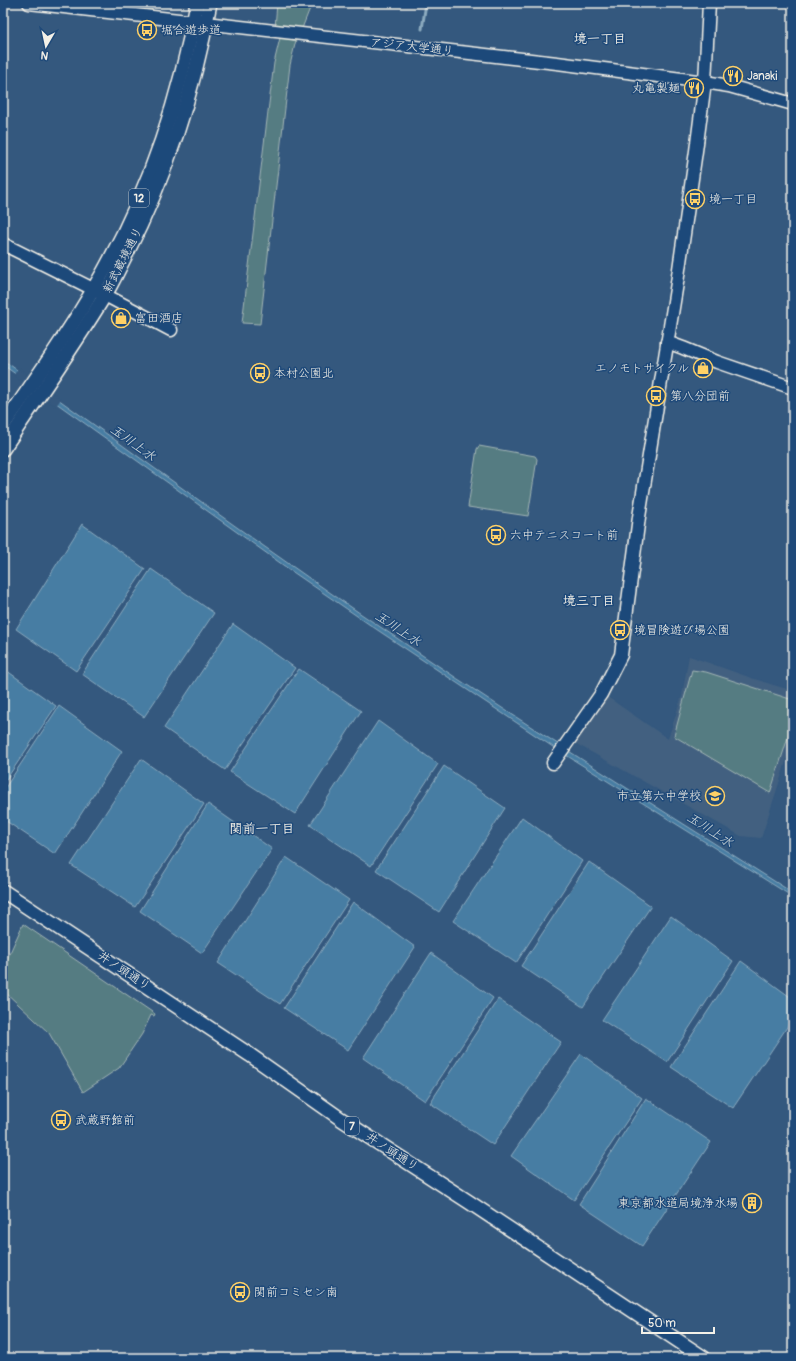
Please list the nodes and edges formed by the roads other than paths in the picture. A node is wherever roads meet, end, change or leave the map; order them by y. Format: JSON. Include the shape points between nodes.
{"nodes":[{"id":1,"x":29,"y":3,"type":"edge"},
{"id":2,"x":196,"y":3,"type":"edge"},
{"id":3,"x":210,"y":3,"type":"edge"},
{"id":4,"x":709,"y":3,"type":"edge"},
{"id":5,"x":200,"y":22,"type":"junction"},
{"id":6,"x":705,"y":82,"type":"junction"},
{"id":7,"x":793,"y":104,"type":"edge"},
{"id":8,"x":3,"y":244,"type":"edge"},
{"id":9,"x":94,"y":289,"type":"junction"},
{"id":10,"x":105,"y":295,"type":"junction"},
{"id":11,"x":171,"y":330,"type":"dead end"},
{"id":12,"x":667,"y":342,"type":"junction"},
{"id":13,"x":793,"y":388,"type":"edge"},
{"id":14,"x":30,"y":397,"type":"junction"},
{"id":15,"x":3,"y":426,"type":"edge"},
{"id":16,"x":3,"y":449,"type":"edge"},
{"id":17,"x":553,"y":763,"type":"dead end"},
{"id":18,"x":3,"y":891,"type":"edge"},
{"id":19,"x":704,"y":1358,"type":"edge"}],
"edges":[{"from":1,"to":5,"type":"street","name":"アジア大学通り"},
{"from":2,"to":5,"type":"main road","name":"新武蔵境通り","number":"12"},
{"from":3,"to":5,"type":"main road","name":"新武蔵境通り","number":"12"},
{"from":4,"to":6,"type":"street"},
{"from":5,"to":6,"type":"street","name":"アジア大学通り"},
{"from":5,"to":9,"type":"main road","name":"新武蔵境通り","number":"12","via":[[158,148],[134,210]]},
{"from":5,"to":10,"type":"main road","name":"新武蔵境通り","number":"12","via":[[189,94],[169,158],[135,238]]},
{"from":6,"to":7,"type":"street","name":"アジア大学通り"},
{"from":6,"to":12,"type":"street"},
{"from":8,"to":9,"type":"street"},
{"from":9,"to":10,"type":"street"},
{"from":9,"to":14,"type":"main road","name":"新武蔵境通り","number":"12","via":[[37,374]]},
{"from":10,"to":11,"type":"street"},
{"from":10,"to":14,"type":"main road","name":"新武蔵境通り","number":"12","via":[[49,382]]},
{"from":12,"to":13,"type":"street"},
{"from":12,"to":17,"type":"street","via":[[639,517],[621,655],[601,694]]},
{"from":14,"to":15,"type":"main road","name":"新武蔵境通り","number":"12"},
{"from":14,"to":16,"type":"main road","name":"新武蔵境通り","number":"12"},
{"from":18,"to":19,"type":"main road","name":"井ノ頭通り","number":"7","via":[[250,1055],[341,1119]]}]}
